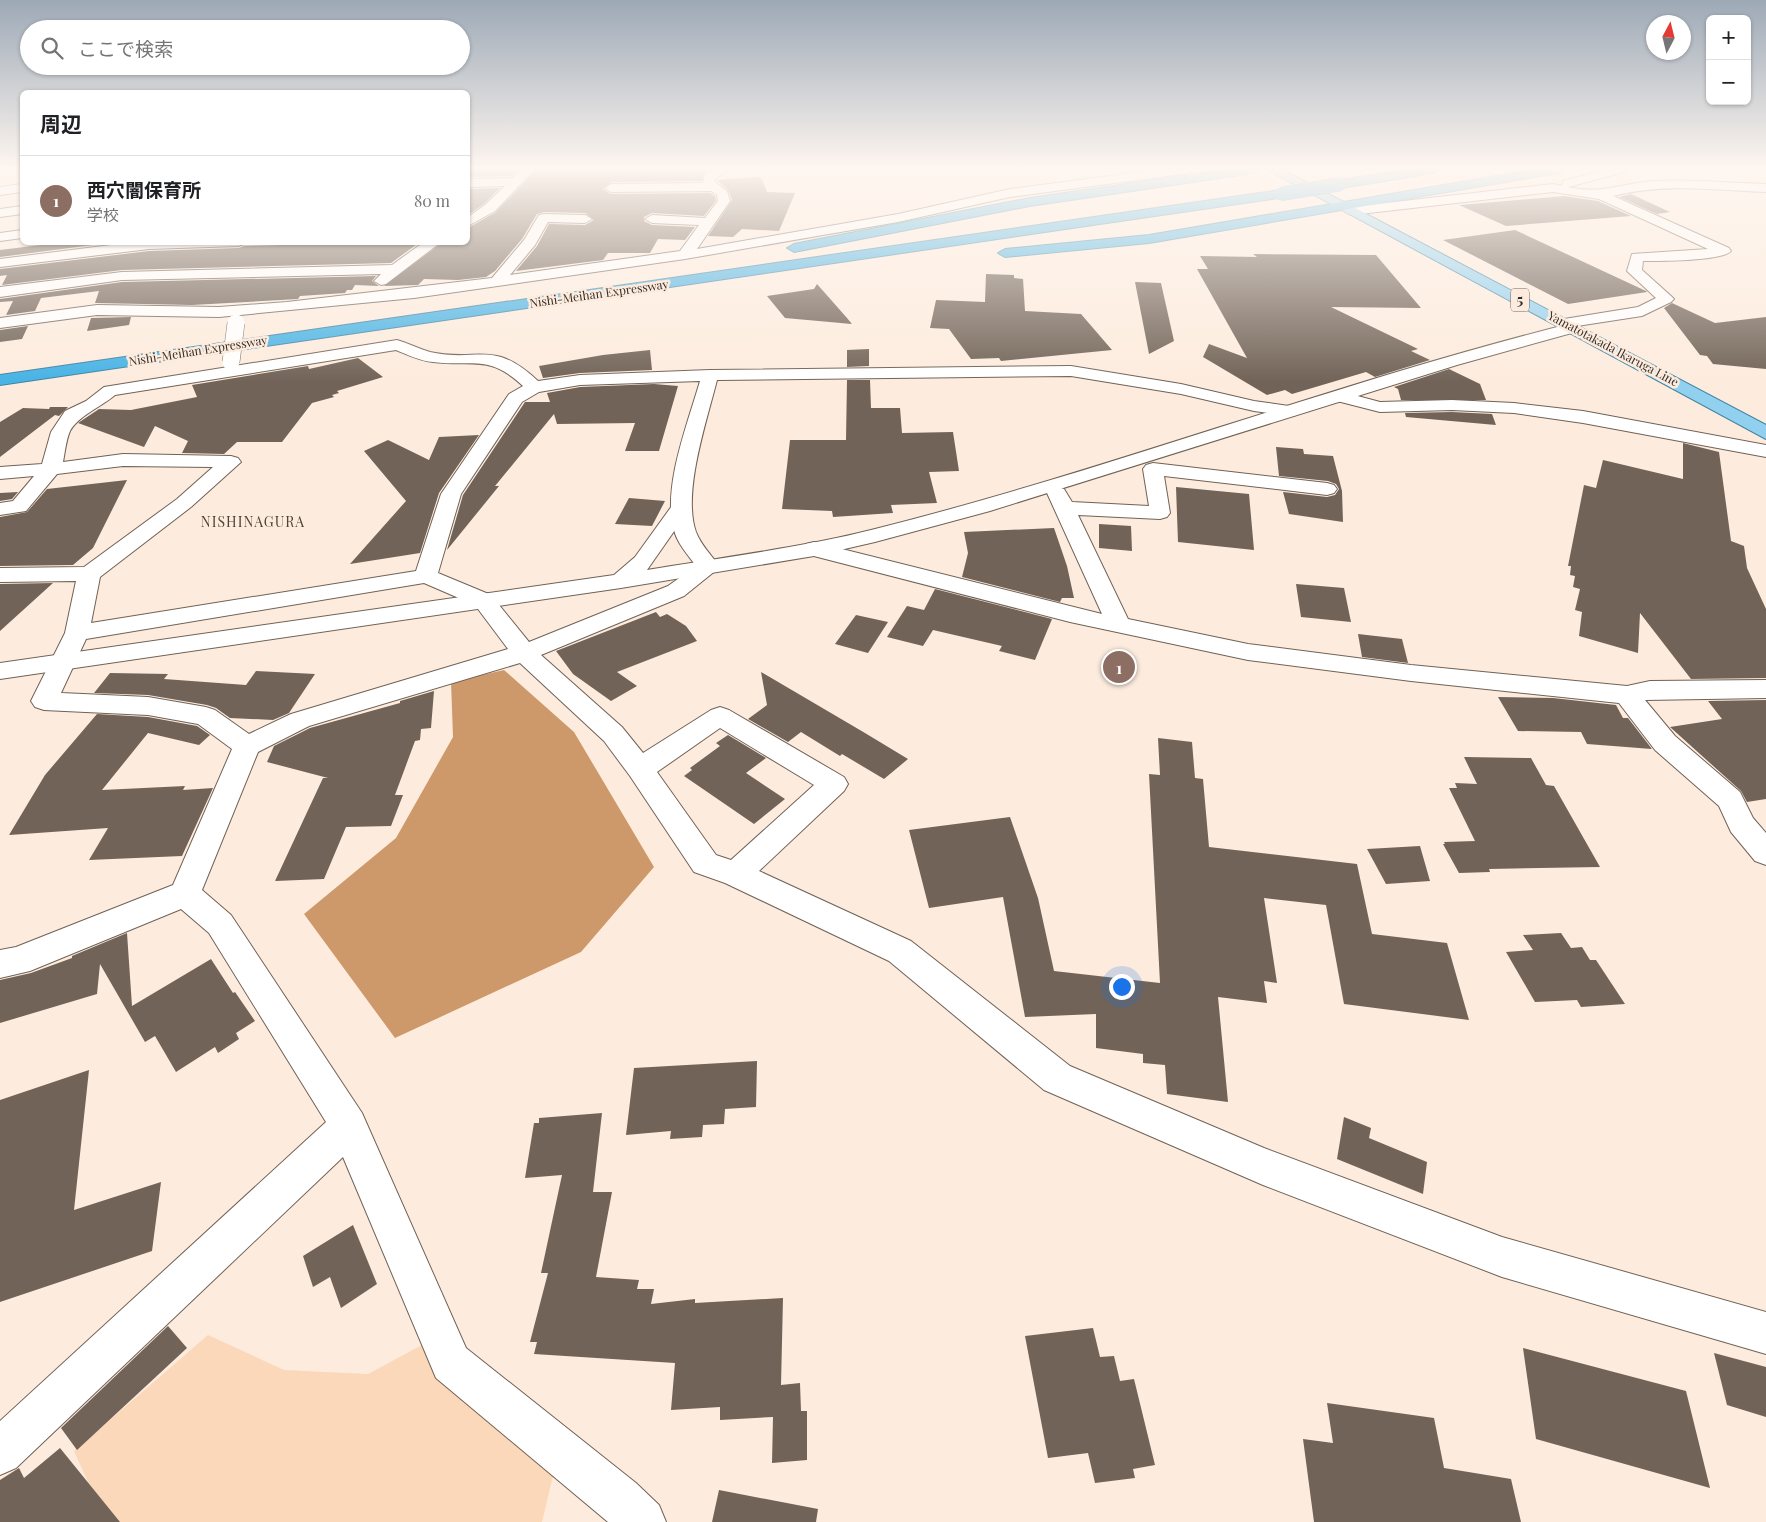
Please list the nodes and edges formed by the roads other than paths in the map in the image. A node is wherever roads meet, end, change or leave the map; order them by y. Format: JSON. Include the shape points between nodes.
{"nodes":[{"id":1,"x":531,"y":240,"type":"edge"},
{"id":2,"x":696,"y":240,"type":"edge"},
{"id":3,"x":771,"y":240,"type":"edge"},
{"id":4,"x":840,"y":240,"type":"edge"},
{"id":5,"x":933,"y":240,"type":"edge"},
{"id":6,"x":1138,"y":240,"type":"edge"},
{"id":7,"x":1406,"y":240,"type":"edge"},
{"id":8,"x":1700,"y":240,"type":"edge"},
{"id":9,"x":143,"y":245,"type":"edge"},
{"id":10,"x":150,"y":245,"type":"edge"},
{"id":11,"x":430,"y":245,"type":"edge"},
{"id":12,"x":995,"y":254,"type":"dead end"},
{"id":13,"x":685,"y":255,"type":"junction"},
{"id":14,"x":927,"y":260,"type":"dead end"},
{"id":15,"x":0,"y":263,"type":"edge"},
{"id":16,"x":395,"y":269,"type":"junction"},
{"id":17,"x":122,"y":276,"type":"junction"},
{"id":18,"x":497,"y":281,"type":"junction"},
{"id":19,"x":0,"y":292,"type":"edge"},
{"id":20,"x":367,"y":297,"type":"junction"},
{"id":21,"x":514,"y":300,"type":"junction"},
{"id":22,"x":97,"y":310,"type":"junction"},
{"id":23,"x":239,"y":316,"type":"junction"},
{"id":24,"x":0,"y":323,"type":"edge"},
{"id":25,"x":1568,"y":325,"type":"junction"},
{"id":26,"x":232,"y":366,"type":"junction"},
{"id":27,"x":0,"y":369,"type":"edge"},
{"id":28,"x":710,"y":375,"type":"junction"},
{"id":29,"x":0,"y":380,"type":"edge"},
{"id":30,"x":534,"y":387,"type":"junction"},
{"id":31,"x":1339,"y":396,"type":"junction"},
{"id":32,"x":1290,"y":411,"type":"junction"},
{"id":33,"x":1766,"y":433,"type":"edge"},
{"id":34,"x":1766,"y":451,"type":"edge"},
{"id":35,"x":51,"y":469,"type":"junction"},
{"id":36,"x":0,"y":473,"type":"edge"},
{"id":37,"x":1054,"y":485,"type":"junction"},
{"id":38,"x":1327,"y":489,"type":"dead end"},
{"id":39,"x":681,"y":507,"type":"junction"},
{"id":40,"x":1064,"y":508,"type":"junction"},
{"id":41,"x":0,"y":509,"type":"edge"},
{"id":42,"x":814,"y":549,"type":"junction"},
{"id":43,"x":709,"y":567,"type":"junction"},
{"id":44,"x":89,"y":574,"type":"junction"},
{"id":45,"x":0,"y":575,"type":"edge"},
{"id":46,"x":426,"y":576,"type":"junction"},
{"id":47,"x":621,"y":581,"type":"junction"},
{"id":48,"x":483,"y":600,"type":"junction"},
{"id":49,"x":1118,"y":624,"type":"junction"},
{"id":50,"x":77,"y":633,"type":"junction"},
{"id":51,"x":524,"y":653,"type":"junction"},
{"id":52,"x":65,"y":662,"type":"junction"},
{"id":53,"x":0,"y":672,"type":"edge"},
{"id":54,"x":1766,"y":689,"type":"edge"},
{"id":55,"x":1627,"y":695,"type":"junction"},
{"id":56,"x":247,"y":746,"type":"junction"},
{"id":57,"x":640,"y":769,"type":"junction"},
{"id":58,"x":1766,"y":853,"type":"edge"},
{"id":59,"x":736,"y":874,"type":"junction"},
{"id":60,"x":185,"y":894,"type":"junction"},
{"id":61,"x":0,"y":964,"type":"edge"},
{"id":62,"x":349,"y":1126,"type":"junction"},
{"id":63,"x":1766,"y":1333,"type":"edge"},
{"id":64,"x":0,"y":1452,"type":"edge"},
{"id":65,"x":642,"y":1522,"type":"edge"}],
"edges":[{"from":1,"to":18,"type":"street"},
{"from":2,"to":13,"type":"street"},
{"from":3,"to":13,"type":"street"},
{"from":4,"to":21,"type":"highway"},
{"from":5,"to":21,"type":"highway","name":"Nishi-Meihan Expressway"},
{"from":6,"to":12,"type":"highway"},
{"from":7,"to":25,"type":"main road","name":"Yamatotakada Ikaruga Line","number":"5"},
{"from":8,"to":25,"type":"street","via":[[1724,251],[1637,257],[1634,271],[1666,299],[1642,311]]},
{"from":9,"to":15,"type":"street"},
{"from":10,"to":17,"type":"street"},
{"from":11,"to":16,"type":"street"},
{"from":13,"to":18,"type":"street"},
{"from":14,"to":21,"type":"highway","via":[[591,302]]},
{"from":16,"to":17,"type":"street"},
{"from":16,"to":20,"type":"street"},
{"from":17,"to":19,"type":"street"},
{"from":17,"to":22,"type":"street","via":[[100,298]]},
{"from":18,"to":20,"type":"street"},
{"from":20,"to":23,"type":"street"},
{"from":21,"to":27,"type":"highway","name":"Nishi-Meihan Expressway"},
{"from":21,"to":29,"type":"highway","name":"Nishi-Meihan Expressway"},
{"from":22,"to":23,"type":"street"},
{"from":22,"to":24,"type":"street"},
{"from":23,"to":26,"type":"street","bridge":true},
{"from":25,"to":31,"type":"street"},
{"from":25,"to":33,"type":"main road","name":"Yamatotakada Ikaruga Line","number":"5"},
{"from":26,"to":30,"type":"street","via":[[397,345],[429,356],[488,357],[506,362]]},
{"from":26,"to":35,"type":"street","via":[[110,391],[92,405],[72,414],[60,432]]},
{"from":28,"to":30,"type":"street","via":[[580,380]]},
{"from":28,"to":32,"type":"street","via":[[1071,371]]},
{"from":28,"to":39,"type":"street"},
{"from":30,"to":46,"type":"street","via":[[515,398],[451,494]]},
{"from":31,"to":32,"type":"street"},
{"from":31,"to":34,"type":"street","via":[[1380,407],[1452,405],[1549,413]]},
{"from":32,"to":37,"type":"street"},
{"from":35,"to":36,"type":"street"},
{"from":35,"to":41,"type":"street","via":[[19,507]]},
{"from":35,"to":44,"type":"street","via":[[164,458],[231,462],[184,503]]},
{"from":37,"to":40,"type":"street"},
{"from":37,"to":42,"type":"street","via":[[922,524]]},
{"from":38,"to":40,"type":"street","via":[[1152,469],[1160,513]]},
{"from":39,"to":43,"type":"street","via":[[685,532]]},
{"from":39,"to":47,"type":"street","via":[[642,562]]},
{"from":40,"to":49,"type":"street"},
{"from":42,"to":43,"type":"street"},
{"from":42,"to":49,"type":"street","via":[[1070,615]]},
{"from":43,"to":47,"type":"street"},
{"from":43,"to":51,"type":"street","via":[[676,591]]},
{"from":44,"to":45,"type":"street"},
{"from":44,"to":50,"type":"street"},
{"from":46,"to":48,"type":"street"},
{"from":46,"to":50,"type":"street"},
{"from":47,"to":48,"type":"street"},
{"from":48,"to":51,"type":"street"},
{"from":48,"to":52,"type":"street"},
{"from":49,"to":55,"type":"street","via":[[1248,652],[1411,674]]},
{"from":50,"to":52,"type":"street"},
{"from":51,"to":56,"type":"street","via":[[300,720]]},
{"from":51,"to":57,"type":"street","via":[[613,734]]},
{"from":52,"to":53,"type":"street"},
{"from":52,"to":56,"type":"street","via":[[44,700],[148,706],[206,716]]},
{"from":54,"to":55,"type":"street","via":[[1650,690]]},
{"from":55,"to":58,"type":"street","via":[[1665,742],[1730,800],[1741,824]]},
{"from":56,"to":60,"type":"street"},
{"from":57,"to":59,"type":"street","via":[[704,864]]},
{"from":57,"to":59,"type":"street","via":[[720,716],[834,784]]},
{"from":59,"to":63,"type":"street","via":[[900,951],[1057,1078],[1263,1166],[1502,1257]]},
{"from":60,"to":61,"type":"street","via":[[18,961]]},
{"from":60,"to":62,"type":"street","via":[[220,924]]},
{"from":62,"to":64,"type":"street"},
{"from":62,"to":65,"type":"street","via":[[451,1363]]}]}
